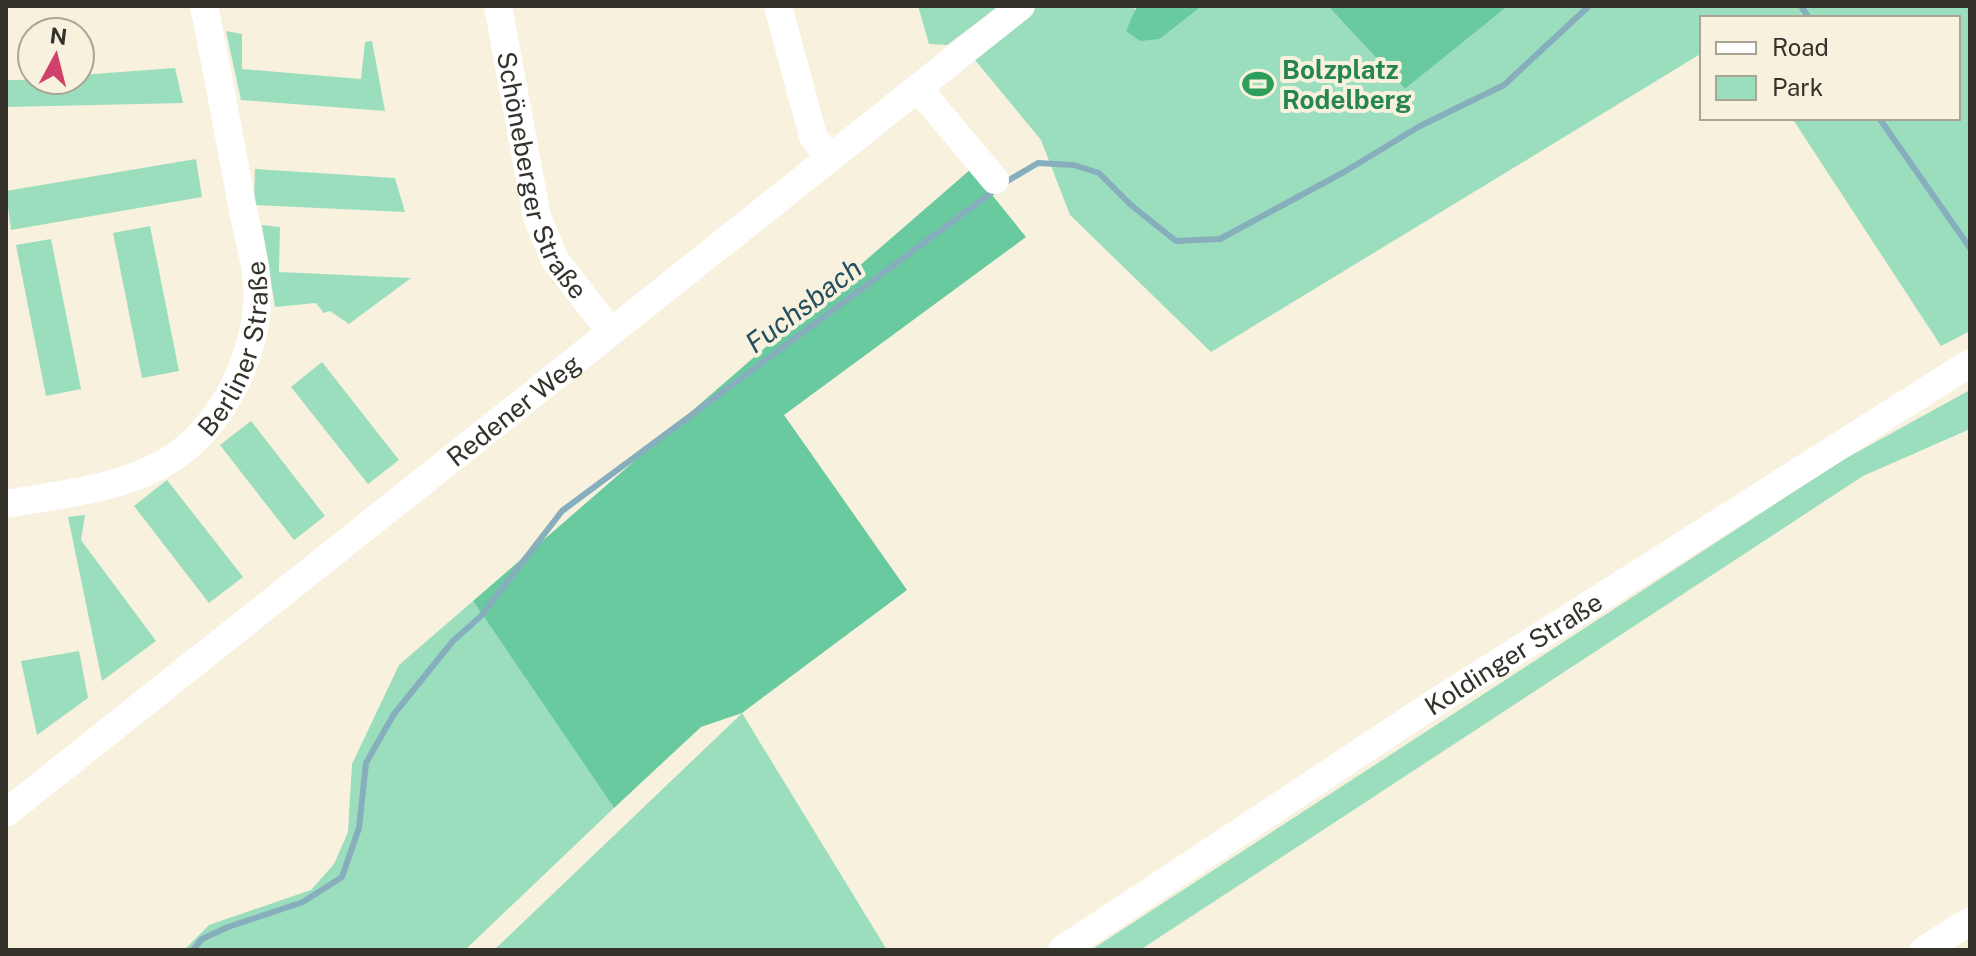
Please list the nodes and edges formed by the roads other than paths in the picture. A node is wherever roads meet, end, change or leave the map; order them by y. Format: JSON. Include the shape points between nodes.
{"nodes":[{"id":1,"x":204,"y":6,"type":"edge"},
{"id":2,"x":498,"y":6,"type":"edge"},
{"id":3,"x":778,"y":6,"type":"edge"},
{"id":4,"x":1021,"y":6,"type":"edge"},
{"id":5,"x":918,"y":88,"type":"junction"},
{"id":6,"x":829,"y":159,"type":"junction"},
{"id":7,"x":995,"y":180,"type":"dead end"},
{"id":8,"x":610,"y":331,"type":"junction"},
{"id":9,"x":1970,"y":363,"type":"edge"},
{"id":10,"x":6,"y":504,"type":"edge"},
{"id":11,"x":6,"y":813,"type":"edge"},
{"id":12,"x":1970,"y":921,"type":"edge"},
{"id":13,"x":1062,"y":950,"type":"edge"},
{"id":14,"x":1925,"y":950,"type":"edge"}],
"edges":[{"from":1,"to":10,"type":"street","name":"Berliner Straße","via":[[256,276],[255,326],[248,353],[232,392],[212,421],[162,465],[117,483]]},
{"from":2,"to":8,"type":"street","name":"Schöneberger Straße","via":[[537,217],[555,260]]},
{"from":3,"to":6,"type":"street","via":[[813,136]]},
{"from":4,"to":5,"type":"street","name":"Redener Weg"},
{"from":5,"to":6,"type":"street","name":"Redener Weg"},
{"from":5,"to":7,"type":"street"},
{"from":6,"to":8,"type":"street","name":"Redener Weg"},
{"from":8,"to":11,"type":"street","name":"Redener Weg"},
{"from":9,"to":13,"type":"street","name":"Koldinger Straße","via":[[1430,706]]},
{"from":12,"to":14,"type":"street"}]}
